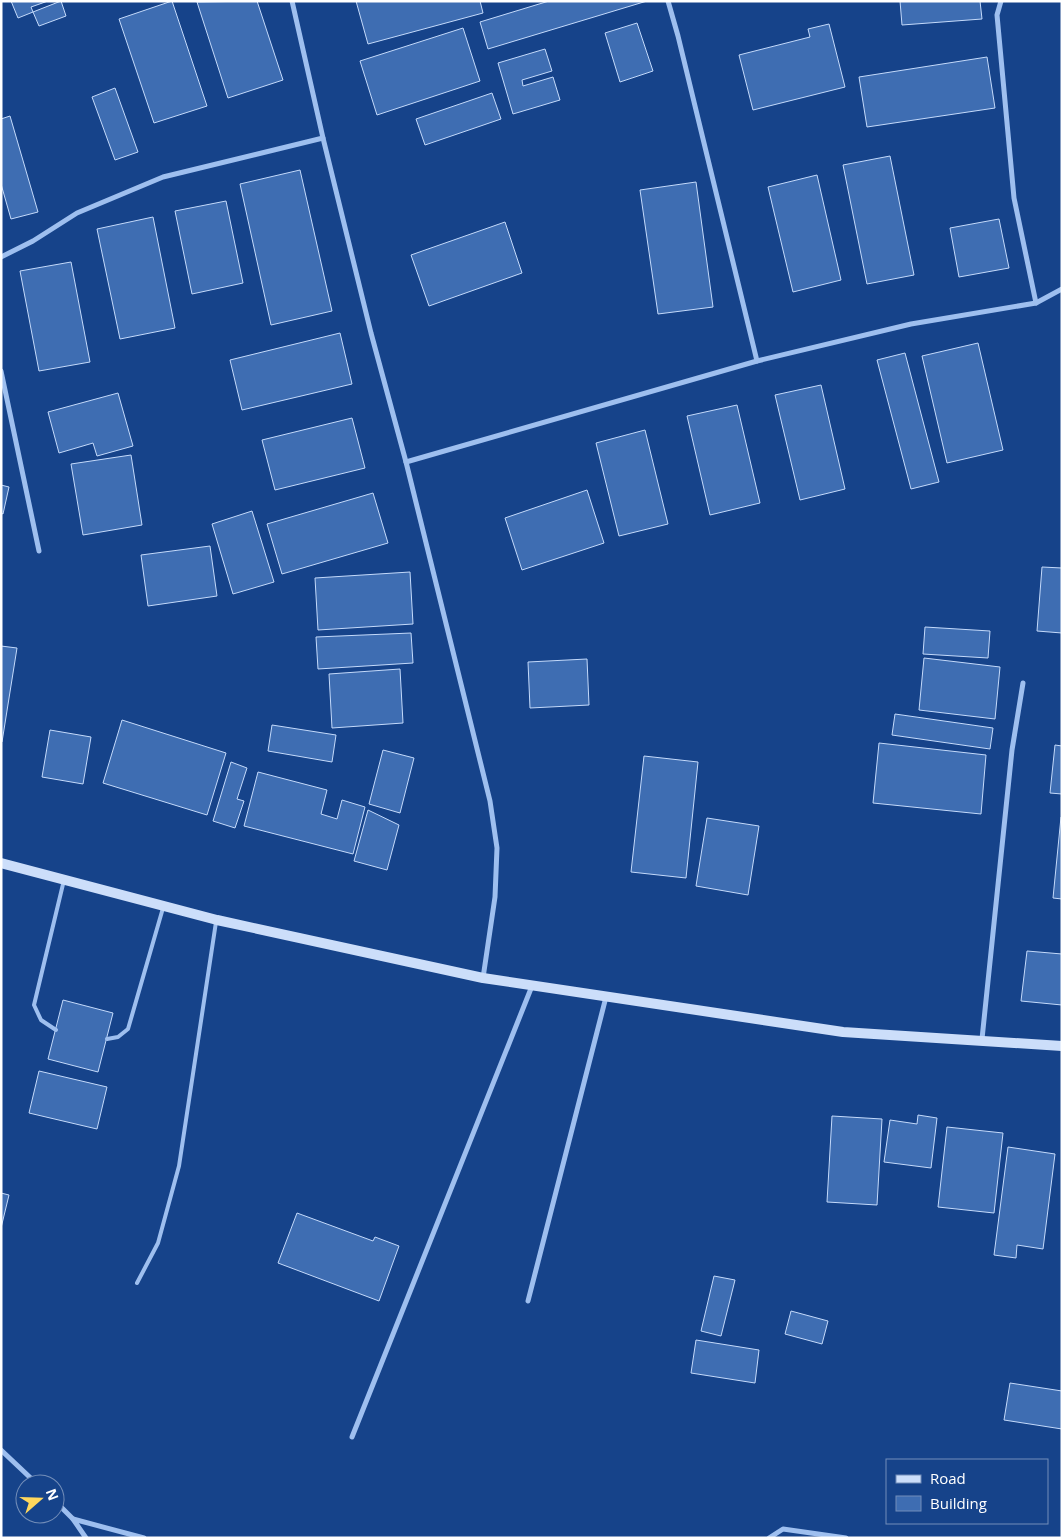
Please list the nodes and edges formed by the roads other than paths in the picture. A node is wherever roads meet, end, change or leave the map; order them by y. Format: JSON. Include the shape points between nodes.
{"nodes":[{"id":1,"x":292,"y":1,"type":"edge"},
{"id":2,"x":668,"y":1,"type":"edge"},
{"id":3,"x":1001,"y":1,"type":"edge"},
{"id":4,"x":323,"y":138,"type":"junction"},
{"id":5,"x":1,"y":257,"type":"edge"},
{"id":6,"x":1062,"y":289,"type":"edge"},
{"id":7,"x":1036,"y":303,"type":"junction"},
{"id":8,"x":757,"y":361,"type":"junction"},
{"id":9,"x":1,"y":371,"type":"edge"},
{"id":10,"x":406,"y":462,"type":"junction"},
{"id":11,"x":39,"y":550,"type":"dead end"},
{"id":12,"x":1023,"y":683,"type":"dead end"},
{"id":13,"x":1,"y":863,"type":"edge"},
{"id":14,"x":64,"y":880,"type":"junction"},
{"id":15,"x":164,"y":906,"type":"junction"},
{"id":16,"x":217,"y":920,"type":"junction"},
{"id":17,"x":482,"y":978,"type":"junction"},
{"id":18,"x":532,"y":985,"type":"junction"},
{"id":19,"x":606,"y":996,"type":"junction"},
{"id":20,"x":56,"y":1030,"type":"dead end"},
{"id":21,"x":107,"y":1039,"type":"dead end"},
{"id":22,"x":982,"y":1039,"type":"junction"},
{"id":23,"x":1062,"y":1046,"type":"edge"},
{"id":24,"x":137,"y":1283,"type":"dead end"},
{"id":25,"x":528,"y":1301,"type":"dead end"},
{"id":26,"x":352,"y":1437,"type":"dead end"},
{"id":27,"x":1,"y":1450,"type":"edge"},
{"id":28,"x":26,"y":1474,"type":"edge"},
{"id":29,"x":65,"y":1511,"type":"edge"},
{"id":30,"x":73,"y":1519,"type":"junction"},
{"id":31,"x":86,"y":1538,"type":"edge"},
{"id":32,"x":144,"y":1538,"type":"edge"},
{"id":33,"x":769,"y":1538,"type":"edge"},
{"id":34,"x":846,"y":1538,"type":"edge"}],
"edges":[{"from":1,"to":4,"type":"street"},
{"from":2,"to":8,"type":"street"},
{"from":3,"to":7,"type":"street","via":[[997,15],[1014,198]]},
{"from":4,"to":5,"type":"street","via":[[162,177],[77,213]]},
{"from":4,"to":10,"type":"street"},
{"from":6,"to":7,"type":"street"},
{"from":7,"to":8,"type":"street","via":[[911,324]]},
{"from":8,"to":10,"type":"street"},
{"from":9,"to":11,"type":"street"},
{"from":10,"to":17,"type":"street","via":[[490,801],[497,848],[495,897]]},
{"from":12,"to":22,"type":"street","via":[[1012,750]]},
{"from":13,"to":14,"type":"main road"},
{"from":14,"to":15,"type":"main road"},
{"from":14,"to":20,"type":"lane","via":[[34,1005],[41,1020]]},
{"from":15,"to":16,"type":"main road"},
{"from":15,"to":21,"type":"lane","via":[[128,1029],[118,1037]]},
{"from":16,"to":17,"type":"main road"},
{"from":16,"to":24,"type":"lane","via":[[179,1166],[158,1243]]},
{"from":17,"to":18,"type":"main road"},
{"from":18,"to":19,"type":"main road"},
{"from":18,"to":26,"type":"street"},
{"from":19,"to":22,"type":"main road","via":[[843,1032]]},
{"from":19,"to":25,"type":"street"},
{"from":22,"to":23,"type":"main road"},
{"from":27,"to":28,"type":"street"},
{"from":29,"to":30,"type":"street"},
{"from":30,"to":31,"type":"street"},
{"from":30,"to":32,"type":"street"},
{"from":33,"to":34,"type":"street","via":[[783,1529]]}]}
